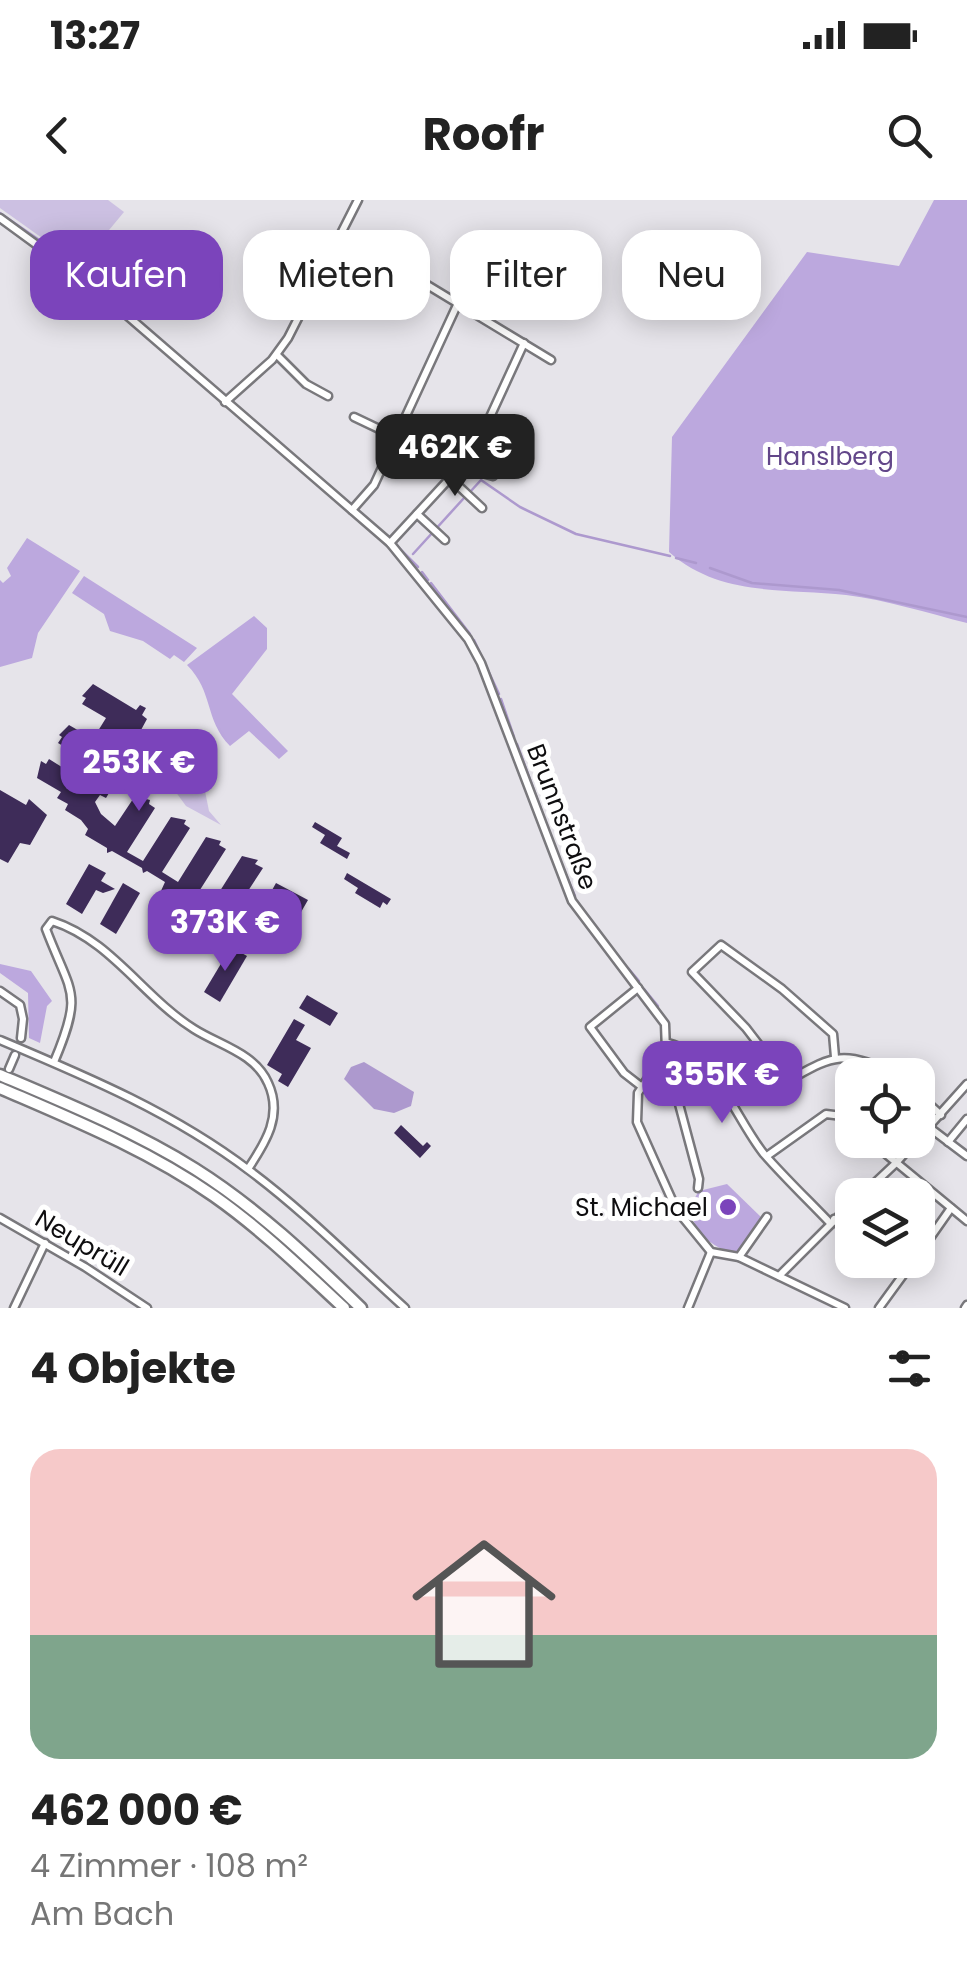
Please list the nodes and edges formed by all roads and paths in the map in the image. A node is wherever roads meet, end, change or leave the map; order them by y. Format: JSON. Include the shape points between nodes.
{"nodes":[{"id":1,"x":358,"y":200,"type":"edge"},
{"id":2,"x":0,"y":218,"type":"edge"},
{"id":3,"x":344,"y":230,"type":"edge"},
{"id":4,"x":296,"y":320,"type":"edge"},
{"id":5,"x":450,"y":320,"type":"edge"},
{"id":6,"x":485,"y":320,"type":"edge"},
{"id":7,"x":524,"y":344,"type":"junction"},
{"id":8,"x":277,"y":355,"type":"junction"},
{"id":9,"x":551,"y":360,"type":"dead end"},
{"id":10,"x":328,"y":396,"type":"dead end"},
{"id":11,"x":224,"y":402,"type":"junction"},
{"id":12,"x":354,"y":417,"type":"dead end"},
{"id":13,"x":490,"y":417,"type":"dead end"},
{"id":14,"x":463,"y":432,"type":"dead end"},
{"id":15,"x":396,"y":436,"type":"junction"},
{"id":16,"x":502,"y":443,"type":"dead end"},
{"id":17,"x":454,"y":465,"type":"junction"},
{"id":18,"x":450,"y":478,"type":"junction"},
{"id":19,"x":482,"y":508,"type":"dead end"},
{"id":20,"x":352,"y":510,"type":"junction"},
{"id":21,"x":417,"y":514,"type":"junction"},
{"id":22,"x":445,"y":540,"type":"dead end"},
{"id":23,"x":391,"y":541,"type":"junction"},
{"id":24,"x":638,"y":988,"type":"junction"},
{"id":25,"x":0,"y":991,"type":"edge"},
{"id":26,"x":21,"y":1038,"type":"dead end"},
{"id":27,"x":0,"y":1040,"type":"edge"},
{"id":28,"x":668,"y":1042,"type":"junction"},
{"id":29,"x":15,"y":1055,"type":"dead end"},
{"id":30,"x":835,"y":1057,"type":"junction"},
{"id":31,"x":840,"y":1058,"type":"edge"},
{"id":32,"x":54,"y":1062,"type":"junction"},
{"id":33,"x":4,"y":1072,"type":"edge"},
{"id":34,"x":712,"y":1075,"type":"junction"},
{"id":35,"x":786,"y":1080,"type":"junction"},
{"id":36,"x":967,"y":1084,"type":"edge"},
{"id":37,"x":642,"y":1086,"type":"junction"},
{"id":38,"x":0,"y":1088,"type":"edge"},
{"id":39,"x":726,"y":1097,"type":"junction"},
{"id":40,"x":935,"y":1110,"type":"edge"},
{"id":41,"x":835,"y":1115,"type":"edge"},
{"id":42,"x":941,"y":1115,"type":"junction"},
{"id":43,"x":967,"y":1118,"type":"edge"},
{"id":44,"x":935,"y":1122,"type":"edge"},
{"id":45,"x":935,"y":1132,"type":"edge"},
{"id":46,"x":948,"y":1142,"type":"junction"},
{"id":47,"x":766,"y":1156,"type":"junction"},
{"id":48,"x":967,"y":1156,"type":"edge"},
{"id":49,"x":889,"y":1158,"type":"edge"},
{"id":50,"x":902,"y":1158,"type":"edge"},
{"id":51,"x":896,"y":1164,"type":"junction"},
{"id":52,"x":248,"y":1169,"type":"junction"},
{"id":53,"x":881,"y":1178,"type":"edge"},
{"id":54,"x":698,"y":1188,"type":"dead end"},
{"id":55,"x":951,"y":1208,"type":"junction"},
{"id":56,"x":767,"y":1217,"type":"dead end"},
{"id":57,"x":0,"y":1218,"type":"edge"},
{"id":58,"x":835,"y":1218,"type":"edge"},
{"id":59,"x":832,"y":1221,"type":"junction"},
{"id":60,"x":967,"y":1221,"type":"edge"},
{"id":61,"x":835,"y":1224,"type":"edge"},
{"id":62,"x":935,"y":1230,"type":"edge"},
{"id":63,"x":46,"y":1243,"type":"junction"},
{"id":64,"x":711,"y":1252,"type":"junction"},
{"id":65,"x":739,"y":1258,"type":"junction"},
{"id":66,"x":779,"y":1276,"type":"junction"},
{"id":67,"x":901,"y":1278,"type":"edge"},
{"id":68,"x":142,"y":1307,"type":"edge"},
{"id":69,"x":14,"y":1308,"type":"edge"},
{"id":70,"x":344,"y":1308,"type":"edge"},
{"id":71,"x":362,"y":1308,"type":"edge"},
{"id":72,"x":405,"y":1308,"type":"edge"},
{"id":73,"x":688,"y":1308,"type":"edge"},
{"id":74,"x":845,"y":1308,"type":"edge"},
{"id":75,"x":879,"y":1308,"type":"edge"}],
"edges":[{"from":1,"to":3,"type":"street"},
{"from":2,"to":11,"type":"street","name":"Brunnstraße","via":[[93,286]]},
{"from":4,"to":8,"type":"street"},
{"from":5,"to":15,"type":"street"},
{"from":6,"to":7,"type":"street"},
{"from":7,"to":9,"type":"street"},
{"from":7,"to":13,"type":"street"},
{"from":8,"to":10,"type":"street"},
{"from":8,"to":11,"type":"street"},
{"from":11,"to":20,"type":"street","name":"Brunnstraße"},
{"from":12,"to":15,"type":"street"},
{"from":14,"to":17,"type":"street"},
{"from":15,"to":20,"type":"street","via":[[374,485]]},
{"from":16,"to":17,"type":"street","via":[[493,476]]},
{"from":17,"to":18,"type":"street"},
{"from":18,"to":19,"type":"street"},
{"from":18,"to":21,"type":"street"},
{"from":20,"to":23,"type":"street","name":"Brunnstraße"},
{"from":21,"to":22,"type":"street"},
{"from":21,"to":23,"type":"street"},
{"from":23,"to":24,"type":"street","name":"Brunnstraße","via":[[482,664],[572,901]]},
{"from":24,"to":28,"type":"street","name":"Brunnstraße","via":[[662,1018]]},
{"from":24,"to":37,"type":"street","via":[[590,1027]]},
{"from":25,"to":26,"type":"street","via":[[20,1005]]},
{"from":27,"to":32,"type":"street"},
{"from":28,"to":34,"type":"street"},
{"from":28,"to":37,"type":"street"},
{"from":29,"to":33,"type":"street"},
{"from":30,"to":31,"type":"street"},
{"from":30,"to":35,"type":"street"},
{"from":30,"to":35,"type":"street","via":[[833,1034],[721,945],[692,972]]},
{"from":32,"to":52,"type":"street","via":[[152,1108]]},
{"from":32,"to":52,"type":"street","via":[[74,1004],[46,928],[52,920],[106,951],[180,1020],[242,1054],[262,1073],[274,1117]]},
{"from":33,"to":71,"type":"highway","via":[[196,1170],[282,1234]]},
{"from":34,"to":39,"type":"street"},
{"from":34,"to":54,"type":"street","via":[[685,1091],[679,1104]]},
{"from":35,"to":39,"type":"street","via":[[762,1092]]},
{"from":36,"to":42,"type":"street"},
{"from":37,"to":64,"type":"street","via":[[638,1122],[676,1209]]},
{"from":38,"to":70,"type":"highway","via":[[106,1134],[192,1182]]},
{"from":39,"to":47,"type":"street"},
{"from":40,"to":42,"type":"street"},
{"from":41,"to":47,"type":"street","via":[[826,1114]]},
{"from":42,"to":44,"type":"street"},
{"from":43,"to":46,"type":"street"},
{"from":45,"to":46,"type":"street"},
{"from":46,"to":48,"type":"street"},
{"from":47,"to":59,"type":"street"},
{"from":49,"to":51,"type":"street"},
{"from":50,"to":51,"type":"street"},
{"from":51,"to":53,"type":"street"},
{"from":51,"to":55,"type":"street"},
{"from":52,"to":72,"type":"street"},
{"from":55,"to":60,"type":"street"},
{"from":55,"to":62,"type":"street"},
{"from":56,"to":65,"type":"street"},
{"from":57,"to":63,"type":"street","name":"Neuprüll"},
{"from":58,"to":59,"type":"street"},
{"from":59,"to":61,"type":"street"},
{"from":59,"to":66,"type":"street"},
{"from":63,"to":68,"type":"street","name":"Neuprüll"},
{"from":63,"to":69,"type":"street"},
{"from":64,"to":65,"type":"street"},
{"from":64,"to":73,"type":"street"},
{"from":65,"to":66,"type":"street"},
{"from":66,"to":74,"type":"street"},
{"from":67,"to":75,"type":"street"}]}
